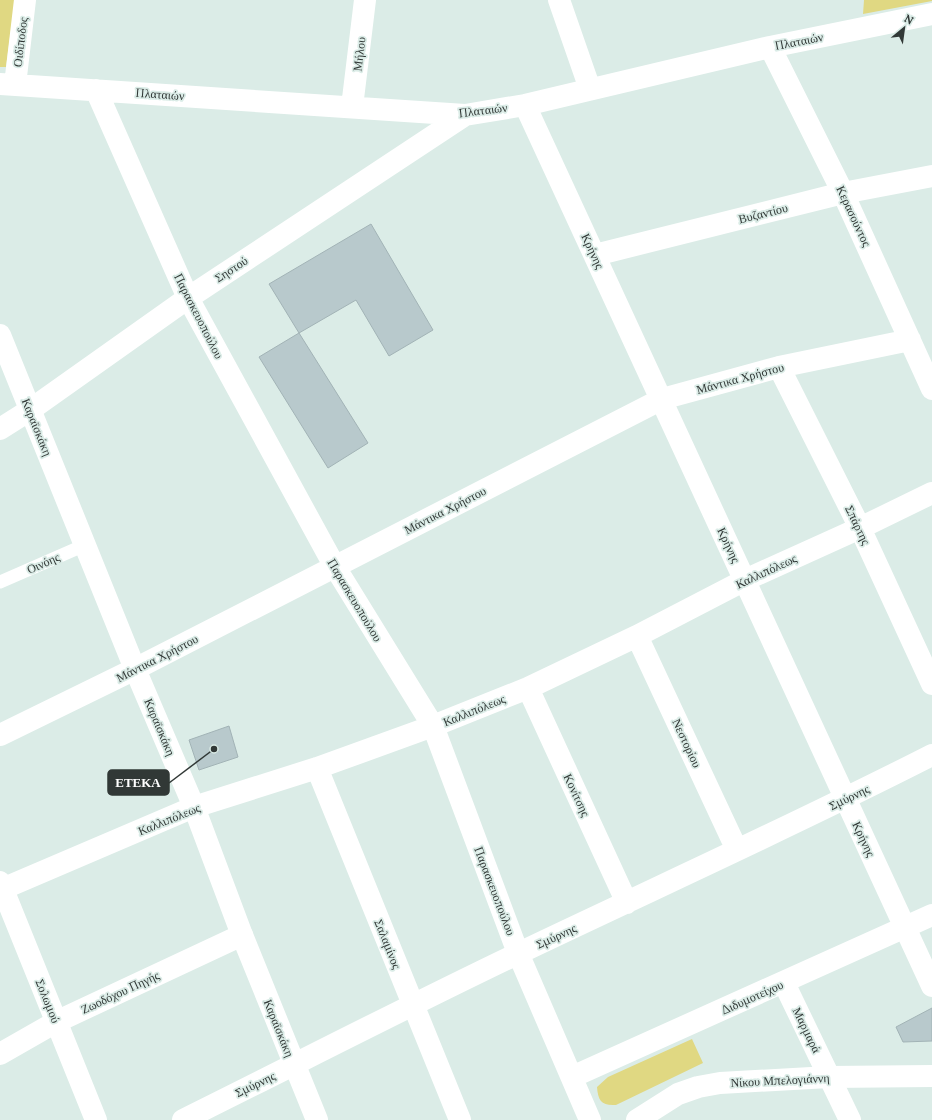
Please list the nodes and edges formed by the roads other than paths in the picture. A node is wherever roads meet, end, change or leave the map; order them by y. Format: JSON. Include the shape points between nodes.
{"nodes":[{"id":1,"x":25,"y":0,"type":"edge"},
{"id":2,"x":365,"y":0,"type":"edge"},
{"id":3,"x":559,"y":0,"type":"edge"},
{"id":4,"x":932,"y":14,"type":"edge"},
{"id":5,"x":770,"y":47,"type":"junction"},
{"id":6,"x":8,"y":84,"type":"edge"},
{"id":7,"x":590,"y":89,"type":"junction"},
{"id":8,"x":96,"y":90,"type":"junction"},
{"id":9,"x":525,"y":105,"type":"junction"},
{"id":10,"x":352,"y":107,"type":"junction"},
{"id":11,"x":465,"y":115,"type":"junction"},
{"id":12,"x":932,"y":176,"type":"edge"},
{"id":13,"x":843,"y":193,"type":"junction"},
{"id":14,"x":595,"y":255,"type":"junction"},
{"id":15,"x":188,"y":298,"type":"junction"},
{"id":16,"x":0,"y":335,"type":"edge"},
{"id":17,"x":910,"y":340,"type":"junction"},
{"id":18,"x":780,"y":367,"type":"junction"},
{"id":19,"x":932,"y":389,"type":"edge"},
{"id":20,"x":662,"y":399,"type":"junction"},
{"id":21,"x":30,"y":410,"type":"junction"},
{"id":22,"x":0,"y":428,"type":"edge"},
{"id":23,"x":932,"y":493,"type":"edge"},
{"id":24,"x":860,"y":528,"type":"junction"},
{"id":25,"x":85,"y":545,"type":"junction"},
{"id":26,"x":335,"y":567,"type":"junction"},
{"id":27,"x":745,"y":580,"type":"junction"},
{"id":28,"x":0,"y":582,"type":"edge"},
{"id":29,"x":638,"y":636,"type":"junction"},
{"id":30,"x":135,"y":669,"type":"junction"},
{"id":31,"x":932,"y":684,"type":"edge"},
{"id":32,"x":528,"y":688,"type":"junction"},
{"id":33,"x":433,"y":726,"type":"junction"},
{"id":34,"x":0,"y":735,"type":"edge"},
{"id":35,"x":932,"y":755,"type":"edge"},
{"id":36,"x":317,"y":768,"type":"junction"},
{"id":37,"x":846,"y":799,"type":"junction"},
{"id":38,"x":194,"y":807,"type":"junction"},
{"id":39,"x":737,"y":850,"type":"junction"},
{"id":40,"x":1,"y":887,"type":"edge"},
{"id":41,"x":627,"y":903,"type":"junction"},
{"id":42,"x":932,"y":915,"type":"edge"},
{"id":43,"x":905,"y":928,"type":"junction"},
{"id":44,"x":242,"y":935,"type":"junction"},
{"id":45,"x":518,"y":953,"type":"junction"},
{"id":46,"x":784,"y":983,"type":"junction"},
{"id":47,"x":932,"y":986,"type":"edge"},
{"id":48,"x":413,"y":1004,"type":"junction"},
{"id":49,"x":56,"y":1022,"type":"junction"},
{"id":50,"x":0,"y":1054,"type":"edge"},
{"id":51,"x":294,"y":1065,"type":"junction"},
{"id":52,"x":932,"y":1076,"type":"edge"},
{"id":53,"x":572,"y":1077,"type":"junction"},
{"id":54,"x":829,"y":1077,"type":"junction"},
{"id":55,"x":96,"y":1120,"type":"edge"},
{"id":56,"x":183,"y":1120,"type":"edge"},
{"id":57,"x":316,"y":1120,"type":"edge"},
{"id":58,"x":460,"y":1120,"type":"edge"},
{"id":59,"x":590,"y":1120,"type":"edge"},
{"id":60,"x":637,"y":1120,"type":"edge"},
{"id":61,"x":850,"y":1120,"type":"edge"}],
"edges":[{"from":1,"to":6,"type":"street","name":"Οιδίποδος"},
{"from":2,"to":10,"type":"street","name":"Μήλου"},
{"from":3,"to":7,"type":"street"},
{"from":4,"to":5,"type":"street","name":"Πλαταιών"},
{"from":5,"to":7,"type":"street","name":"Πλαταιών"},
{"from":5,"to":13,"type":"street","name":"Κερασούντος"},
{"from":6,"to":8,"type":"street","name":"Πλαταιών"},
{"from":7,"to":9,"type":"street","name":"Πλαταιών"},
{"from":8,"to":10,"type":"street","name":"Πλαταιών"},
{"from":8,"to":15,"type":"street","name":"Παρασκευοπούλου"},
{"from":9,"to":11,"type":"street","name":"Πλαταιών"},
{"from":9,"to":14,"type":"street","name":"Κρήνης"},
{"from":10,"to":11,"type":"street","name":"Πλαταιών"},
{"from":11,"to":15,"type":"street","name":"Σηστού"},
{"from":12,"to":13,"type":"street","name":"Βυζαντίου"},
{"from":13,"to":14,"type":"street","name":"Βυζαντίου"},
{"from":13,"to":17,"type":"street","name":"Κερασούντος"},
{"from":14,"to":20,"type":"street","name":"Κρήνης"},
{"from":15,"to":21,"type":"street","name":"Σηστού"},
{"from":15,"to":26,"type":"street","name":"Παρασκευοπούλου"},
{"from":16,"to":21,"type":"street","name":"Καραϊσκάκη"},
{"from":17,"to":18,"type":"street","name":"Μάντικα Χρήστου"},
{"from":17,"to":19,"type":"street","name":"Κερασούντος"},
{"from":18,"to":20,"type":"street","name":"Μάντικα Χρήστου"},
{"from":18,"to":24,"type":"street","name":"Σπάρτης"},
{"from":20,"to":26,"type":"street","name":"Μάντικα Χρήστου"},
{"from":20,"to":27,"type":"street","name":"Κρήνης"},
{"from":21,"to":22,"type":"street","name":"Σηστού"},
{"from":21,"to":25,"type":"street","name":"Καραϊσκάκη"},
{"from":23,"to":24,"type":"street","name":"Καλλιπόλεως"},
{"from":24,"to":27,"type":"street","name":"Καλλιπόλεως"},
{"from":24,"to":31,"type":"street","name":"Σπάρτης"},
{"from":25,"to":28,"type":"lane","name":"Οινόης"},
{"from":25,"to":30,"type":"street","name":"Καραϊσκάκη"},
{"from":26,"to":30,"type":"street","name":"Μάντικα Χρήστου"},
{"from":26,"to":33,"type":"street","name":"Παρασκευοπούλου"},
{"from":27,"to":29,"type":"street","name":"Καλλιπόλεως"},
{"from":27,"to":37,"type":"street","name":"Κρήνης"},
{"from":29,"to":32,"type":"street","name":"Καλλιπόλεως"},
{"from":29,"to":39,"type":"street","name":"Νεστορίου"},
{"from":30,"to":34,"type":"street","name":"Μάντικα Χρήστου"},
{"from":30,"to":38,"type":"street","name":"Καραϊσκάκη"},
{"from":32,"to":33,"type":"street","name":"Καλλιπόλεως"},
{"from":32,"to":41,"type":"street","name":"Κονίτσης"},
{"from":33,"to":36,"type":"street","name":"Καλλιπόλεως"},
{"from":33,"to":45,"type":"street","name":"Παρασκευοπούλου"},
{"from":35,"to":37,"type":"street","name":"Σμύρνης"},
{"from":36,"to":38,"type":"street","name":"Καλλιπόλεως"},
{"from":36,"to":48,"type":"street","name":"Σαλαμίνος"},
{"from":37,"to":39,"type":"street","name":"Σμύρνης"},
{"from":37,"to":43,"type":"street","name":"Κρήνης"},
{"from":38,"to":40,"type":"street","name":"Καλλιπόλεως"},
{"from":38,"to":44,"type":"street","name":"Καραϊσκάκη"},
{"from":39,"to":41,"type":"street","name":"Σμύρνης"},
{"from":40,"to":49,"type":"street","name":"Σολωμού"},
{"from":41,"to":45,"type":"street","name":"Σμύρνης"},
{"from":42,"to":43,"type":"street","name":"Διδυμοτείχου"},
{"from":43,"to":46,"type":"street","name":"Διδυμοτείχου"},
{"from":43,"to":47,"type":"street","name":"Κρήνης"},
{"from":44,"to":49,"type":"street","name":"Ζωοδόχου Πηγής"},
{"from":44,"to":51,"type":"street","name":"Καραϊσκάκη"},
{"from":45,"to":48,"type":"street","name":"Σμύρνης"},
{"from":45,"to":53,"type":"street","name":"Παρασκευοπούλου"},
{"from":46,"to":53,"type":"street","name":"Διδυμοτείχου"},
{"from":46,"to":54,"type":"street","name":"Μαρμαρά"},
{"from":48,"to":51,"type":"street","name":"Σμύρνης"},
{"from":48,"to":58,"type":"street","name":"Σαλαμίνος"},
{"from":49,"to":50,"type":"street","name":"Ζωοδόχου Πηγής"},
{"from":49,"to":55,"type":"street","name":"Σολωμού"},
{"from":51,"to":56,"type":"street","name":"Σμύρνης"},
{"from":51,"to":57,"type":"street","name":"Καραϊσκάκη"},
{"from":52,"to":54,"type":"street","name":"Νίκου Μπελογιάννη"},
{"from":53,"to":59,"type":"street","name":"Παρασκευοπούλου"},
{"from":54,"to":60,"type":"street","name":"Νίκου Μπελογιάννη","via":[[720,1083],[698,1087],[678,1094]]},
{"from":54,"to":61,"type":"street","name":"Μαρμαρά"}]}
